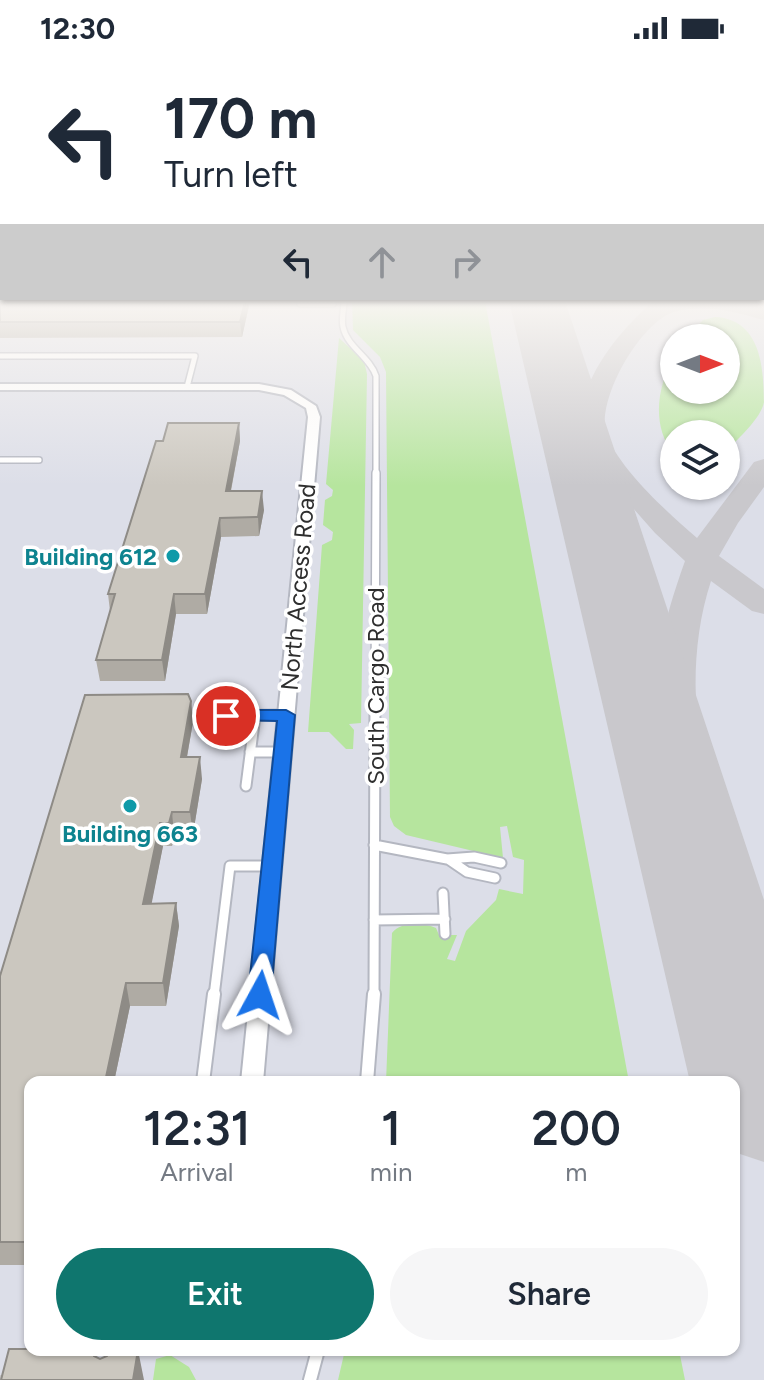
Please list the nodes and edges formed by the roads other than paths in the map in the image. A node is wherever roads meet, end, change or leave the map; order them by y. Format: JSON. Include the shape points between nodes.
{"nodes":[{"id":1,"x":193,"y":363,"type":"edge"},
{"id":2,"x":372,"y":363,"type":"edge"},
{"id":3,"x":0,"y":387,"type":"edge"},
{"id":4,"x":187,"y":387,"type":"junction"},
{"id":5,"x":0,"y":460,"type":"edge"},
{"id":6,"x":39,"y":460,"type":"dead end"},
{"id":7,"x":286,"y":715,"type":"junction"},
{"id":8,"x":198,"y":716,"type":"dead end"},
{"id":9,"x":255,"y":716,"type":"junction"},
{"id":10,"x":250,"y":752,"type":"junction"},
{"id":11,"x":283,"y":752,"type":"junction"},
{"id":12,"x":246,"y":786,"type":"dead end"},
{"id":13,"x":374,"y":845,"type":"junction"},
{"id":14,"x":447,"y":859,"type":"junction"},
{"id":15,"x":501,"y":863,"type":"dead end"},
{"id":16,"x":271,"y":866,"type":"junction"},
{"id":17,"x":495,"y":878,"type":"dead end"},
{"id":18,"x":443,"y":893,"type":"dead end"},
{"id":19,"x":445,"y":919,"type":"junction"},
{"id":20,"x":374,"y":920,"type":"junction"},
{"id":21,"x":445,"y":934,"type":"dead end"},
{"id":22,"x":204,"y":1076,"type":"edge"},
{"id":23,"x":253,"y":1076,"type":"edge"},
{"id":24,"x":368,"y":1076,"type":"edge"},
{"id":25,"x":316,"y":1356,"type":"edge"},
{"id":26,"x":310,"y":1380,"type":"edge"}],
"edges":[{"from":1,"to":4,"type":"lane"},
{"from":2,"to":13,"type":"lane","name":"South Cargo Road"},
{"from":3,"to":4,"type":"street"},
{"from":4,"to":7,"type":"street","name":"North Access Road","via":[[259,387],[287,392],[311,406]]},
{"from":5,"to":6,"type":"lane"},
{"from":7,"to":9,"type":"lane"},
{"from":7,"to":11,"type":"street","name":"North Access Road"},
{"from":8,"to":9,"type":"lane"},
{"from":9,"to":10,"type":"lane"},
{"from":10,"to":11,"type":"lane"},
{"from":10,"to":12,"type":"lane"},
{"from":11,"to":16,"type":"street","name":"North Access Road"},
{"from":13,"to":14,"type":"lane"},
{"from":13,"to":20,"type":"lane","name":"South Cargo Road"},
{"from":14,"to":15,"type":"lane"},
{"from":14,"to":17,"type":"lane","via":[[467,872]]},
{"from":16,"to":22,"type":"lane","via":[[230,866]]},
{"from":16,"to":23,"type":"street","name":"North Access Road"},
{"from":18,"to":19,"type":"lane"},
{"from":19,"to":20,"type":"lane"},
{"from":19,"to":21,"type":"lane"},
{"from":20,"to":24,"type":"lane","name":"South Cargo Road"},
{"from":25,"to":26,"type":"lane"}]}
